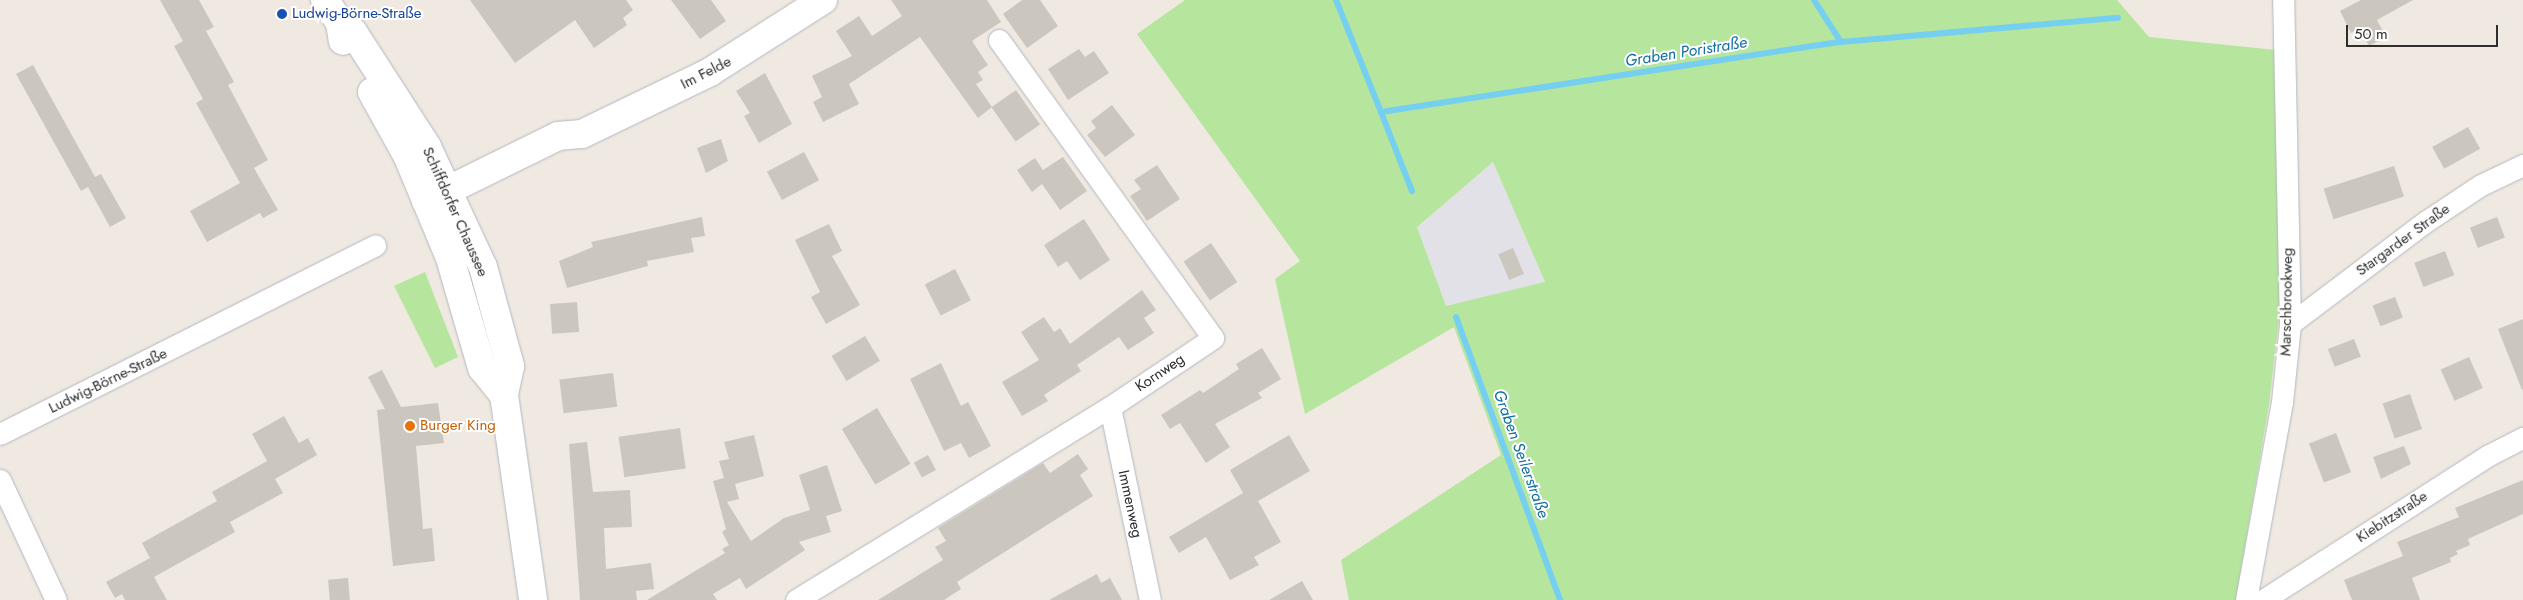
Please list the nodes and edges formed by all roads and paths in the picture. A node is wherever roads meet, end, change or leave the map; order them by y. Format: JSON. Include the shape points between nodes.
{"nodes":[{"id":1,"x":325,"y":0,"type":"edge"},
{"id":2,"x":823,"y":0,"type":"edge"},
{"id":3,"x":2287,"y":2,"type":"edge"},
{"id":4,"x":998,"y":40,"type":"dead end"},
{"id":5,"x":2523,"y":165,"type":"edge"},
{"id":6,"x":440,"y":203,"type":"junction"},
{"id":7,"x":375,"y":245,"type":"dead end"},
{"id":8,"x":2290,"y":324,"type":"junction"},
{"id":9,"x":1110,"y":407,"type":"junction"},
{"id":10,"x":0,"y":434,"type":"edge"},
{"id":11,"x":2523,"y":438,"type":"edge"},
{"id":12,"x":0,"y":480,"type":"edge"},
{"id":13,"x":807,"y":597,"type":"edge"},
{"id":14,"x":56,"y":600,"type":"edge"},
{"id":15,"x":533,"y":600,"type":"edge"},
{"id":16,"x":1150,"y":600,"type":"edge"},
{"id":17,"x":2246,"y":600,"type":"edge"},
{"id":18,"x":2263,"y":600,"type":"edge"}],
"edges":[{"from":1,"to":6,"type":"main road","name":"Schiffdorfer Chaussee","via":[[340,24],[343,40],[408,157]]},
{"from":2,"to":6,"type":"main road","name":"Im Felde","via":[[734,60],[582,134],[558,136]]},
{"from":3,"to":8,"type":"street","name":"Marschbrookweg"},
{"from":4,"to":9,"type":"street","name":"Kornweg","via":[[1212,338]]},
{"from":5,"to":8,"type":"street","name":"Stargarder Straße","via":[[2481,185],[2426,222]]},
{"from":6,"to":15,"type":"main road","name":"Schiffdorfer Chaussee","via":[[482,368],[504,395]]},
{"from":7,"to":10,"type":"street","name":"Ludwig-Börne-Straße"},
{"from":8,"to":17,"type":"street","name":"Marschbrookweg","via":[[2282,402]]},
{"from":9,"to":13,"type":"street","name":"Kornweg"},
{"from":9,"to":16,"type":"street","name":"Immenweg"},
{"from":11,"to":18,"type":"street","name":"Kiebitzstraße","via":[[2488,455]]},
{"from":12,"to":14,"type":"street"}]}
